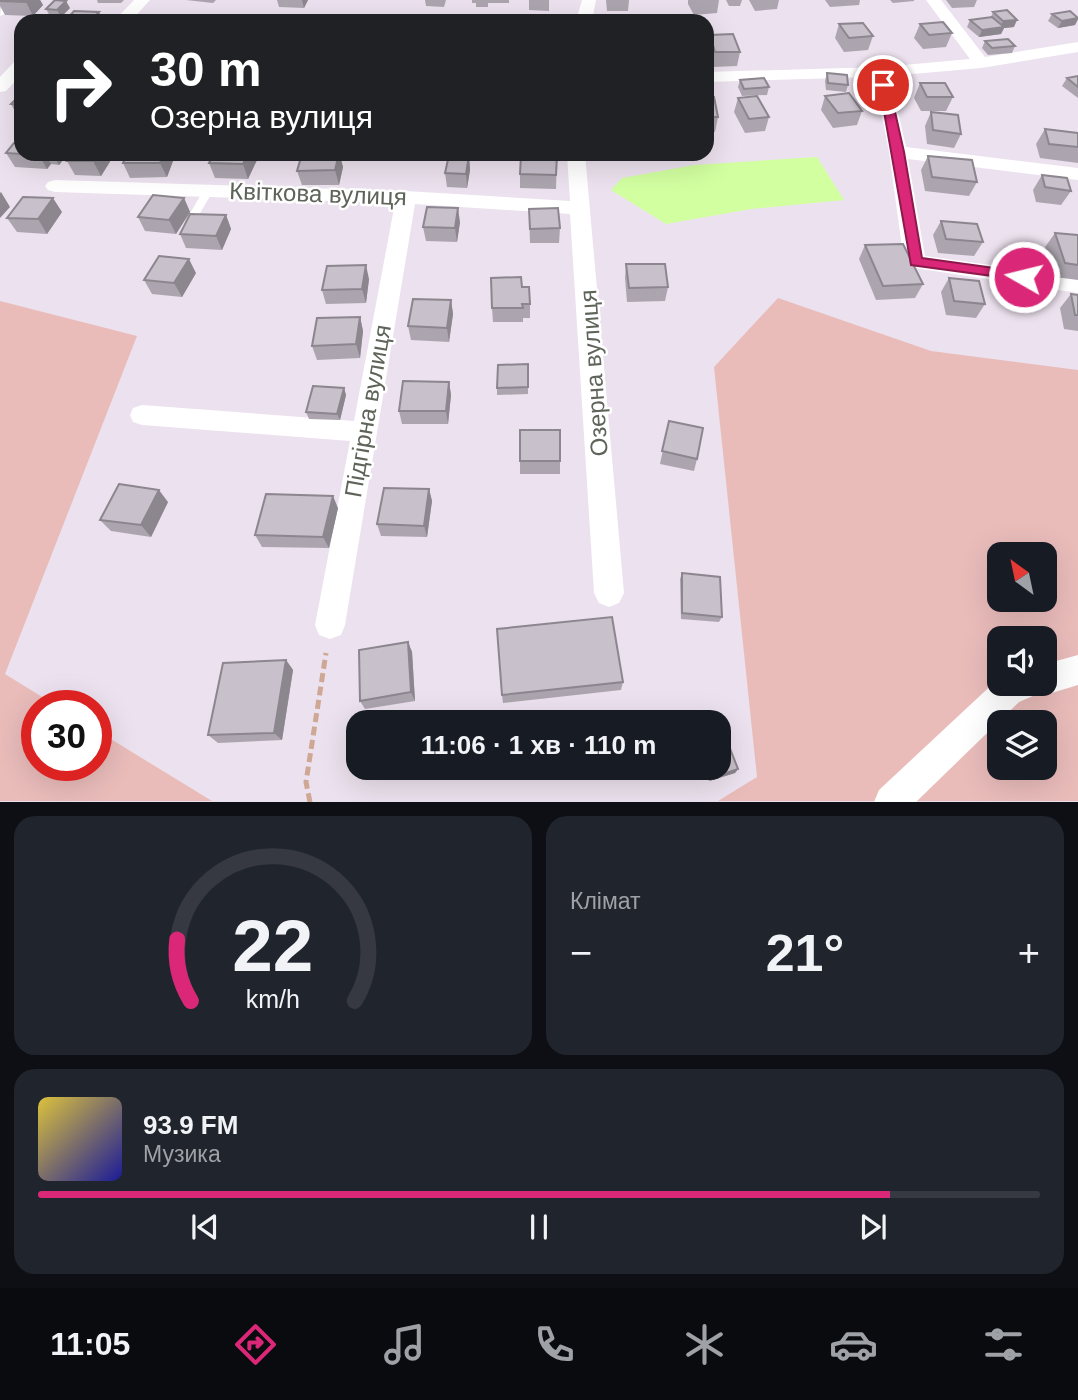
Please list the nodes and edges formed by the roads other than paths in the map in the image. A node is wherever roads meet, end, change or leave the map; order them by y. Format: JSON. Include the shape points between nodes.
{"nodes":[{"id":1,"x":12,"y":0,"type":"edge"},
{"id":2,"x":143,"y":0,"type":"edge"},
{"id":3,"x":933,"y":0,"type":"edge"},
{"id":4,"x":0,"y":11,"type":"edge"},
{"id":5,"x":129,"y":14,"type":"edge"},
{"id":6,"x":1078,"y":47,"type":"edge"},
{"id":7,"x":981,"y":63,"type":"junction"},
{"id":8,"x":14,"y":71,"type":"edge"},
{"id":9,"x":881,"y":72,"type":"junction"},
{"id":10,"x":714,"y":77,"type":"edge"},
{"id":11,"x":0,"y":87,"type":"edge"},
{"id":12,"x":898,"y":152,"type":"junction"},
{"id":13,"x":577,"y":161,"type":"edge"},
{"id":14,"x":1078,"y":174,"type":"edge"},
{"id":15,"x":55,"y":186,"type":"dead end"},
{"id":16,"x":208,"y":191,"type":"junction"},
{"id":17,"x":406,"y":197,"type":"junction"},
{"id":18,"x":580,"y":208,"type":"junction"},
{"id":19,"x":181,"y":235,"type":"edge"},
{"id":20,"x":1078,"y":285,"type":"edge"},
{"id":21,"x":142,"y":415,"type":"dead end"},
{"id":22,"x":364,"y":432,"type":"junction"},
{"id":23,"x":609,"y":593,"type":"dead end"},
{"id":24,"x":330,"y":625,"type":"road end"},
{"id":25,"x":1078,"y":670,"type":"edge"},
{"id":26,"x":1057,"y":676,"type":"edge"},
{"id":27,"x":1003,"y":696,"type":"edge"},
{"id":28,"x":891,"y":802,"type":"edge"}],
"edges":[{"from":1,"to":4,"type":"street"},
{"from":2,"to":5,"type":"street"},
{"from":3,"to":7,"type":"street"},
{"from":6,"to":7,"type":"street"},
{"from":7,"to":9,"type":"street"},
{"from":8,"to":11,"type":"street"},
{"from":9,"to":10,"type":"street"},
{"from":9,"to":12,"type":"street"},
{"from":12,"to":14,"type":"street"},
{"from":12,"to":20,"type":"street","via":[[915,262]]},
{"from":13,"to":18,"type":"street","name":"Озерна вулиця"},
{"from":15,"to":16,"type":"street","name":"Квіткова вулиця"},
{"from":16,"to":17,"type":"street","name":"Квіткова вулиця"},
{"from":16,"to":19,"type":"lane"},
{"from":17,"to":18,"type":"street","name":"Квіткова вулиця"},
{"from":17,"to":22,"type":"street","name":"Підгірна вулиця"},
{"from":18,"to":23,"type":"street","name":"Озерна вулиця"},
{"from":21,"to":22,"type":"street"},
{"from":22,"to":24,"type":"street","name":"Підгірна вулиця"},
{"from":25,"to":26,"type":"street"},
{"from":27,"to":28,"type":"street"}]}
